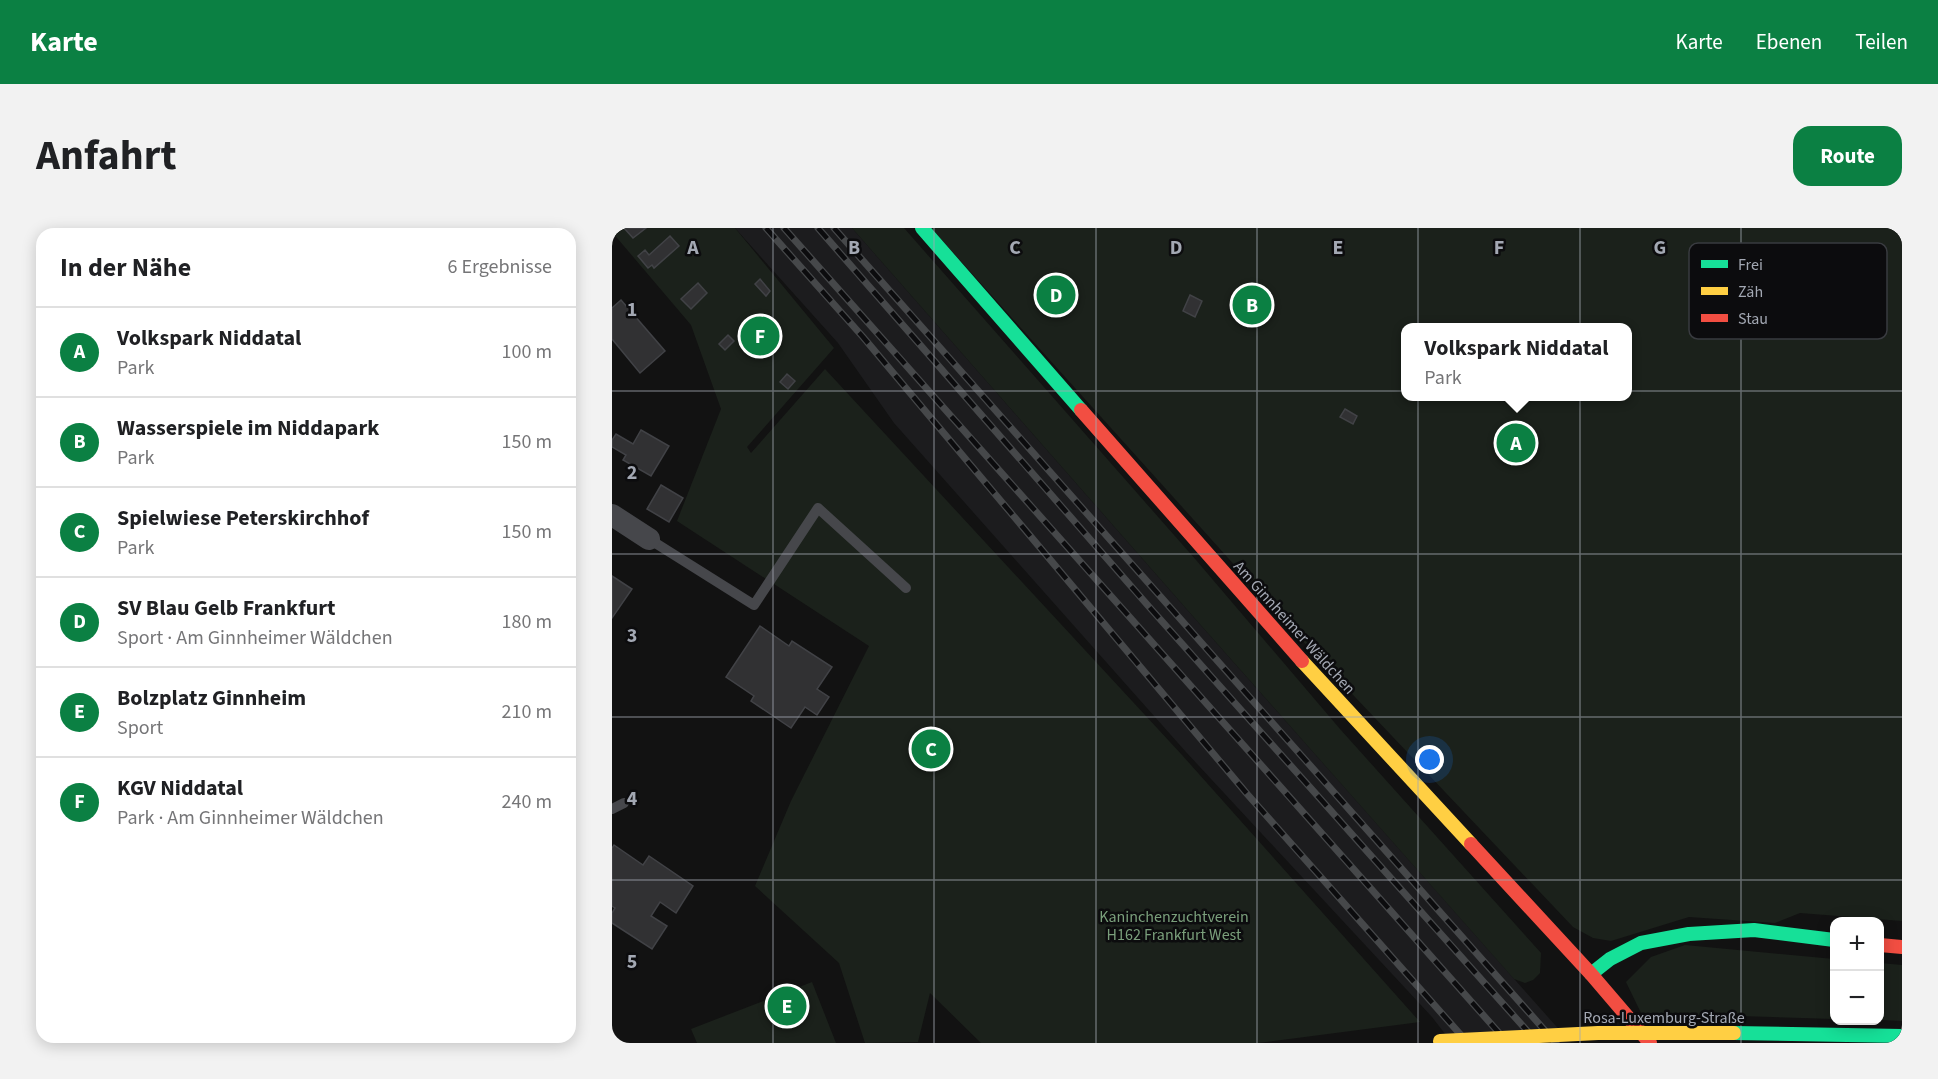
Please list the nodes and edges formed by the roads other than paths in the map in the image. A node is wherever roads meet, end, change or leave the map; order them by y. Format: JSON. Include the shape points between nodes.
{"nodes":[{"id":1,"x":922,"y":228,"type":"edge"},
{"id":2,"x":612,"y":515,"type":"edge"},
{"id":3,"x":649,"y":539,"type":"joint"},
{"id":4,"x":906,"y":588,"type":"dead end"},
{"id":5,"x":624,"y":803,"type":"dead end"},
{"id":6,"x":612,"y":809,"type":"edge"},
{"id":7,"x":1830,"y":939,"type":"edge"},
{"id":8,"x":1884,"y":945,"type":"edge"},
{"id":9,"x":1902,"y":947,"type":"edge"},
{"id":10,"x":1591,"y":974,"type":"junction"},
{"id":11,"x":1902,"y":1036,"type":"edge"},
{"id":12,"x":1427,"y":1043,"type":"edge"},
{"id":13,"x":1650,"y":1043,"type":"edge"}],
"edges":[{"from":1,"to":10,"type":"main road","name":"Am Ginnheimer Wäldchen","via":[[1280,636]]},
{"from":2,"to":3,"type":"street"},
{"from":3,"to":4,"type":"lane","via":[[754,605],[818,508]]},
{"from":5,"to":6,"type":"lane"},
{"from":7,"to":10,"type":"main road","via":[[1755,930],[1689,934],[1641,943]]},
{"from":8,"to":9,"type":"main road"},
{"from":10,"to":13,"type":"main road","name":"Am Ginnheimer Wäldchen"},
{"from":11,"to":12,"type":"main road","name":"Rosa-Luxemburg-Straße","bridge":true,"via":[[1598,1033]]}]}
